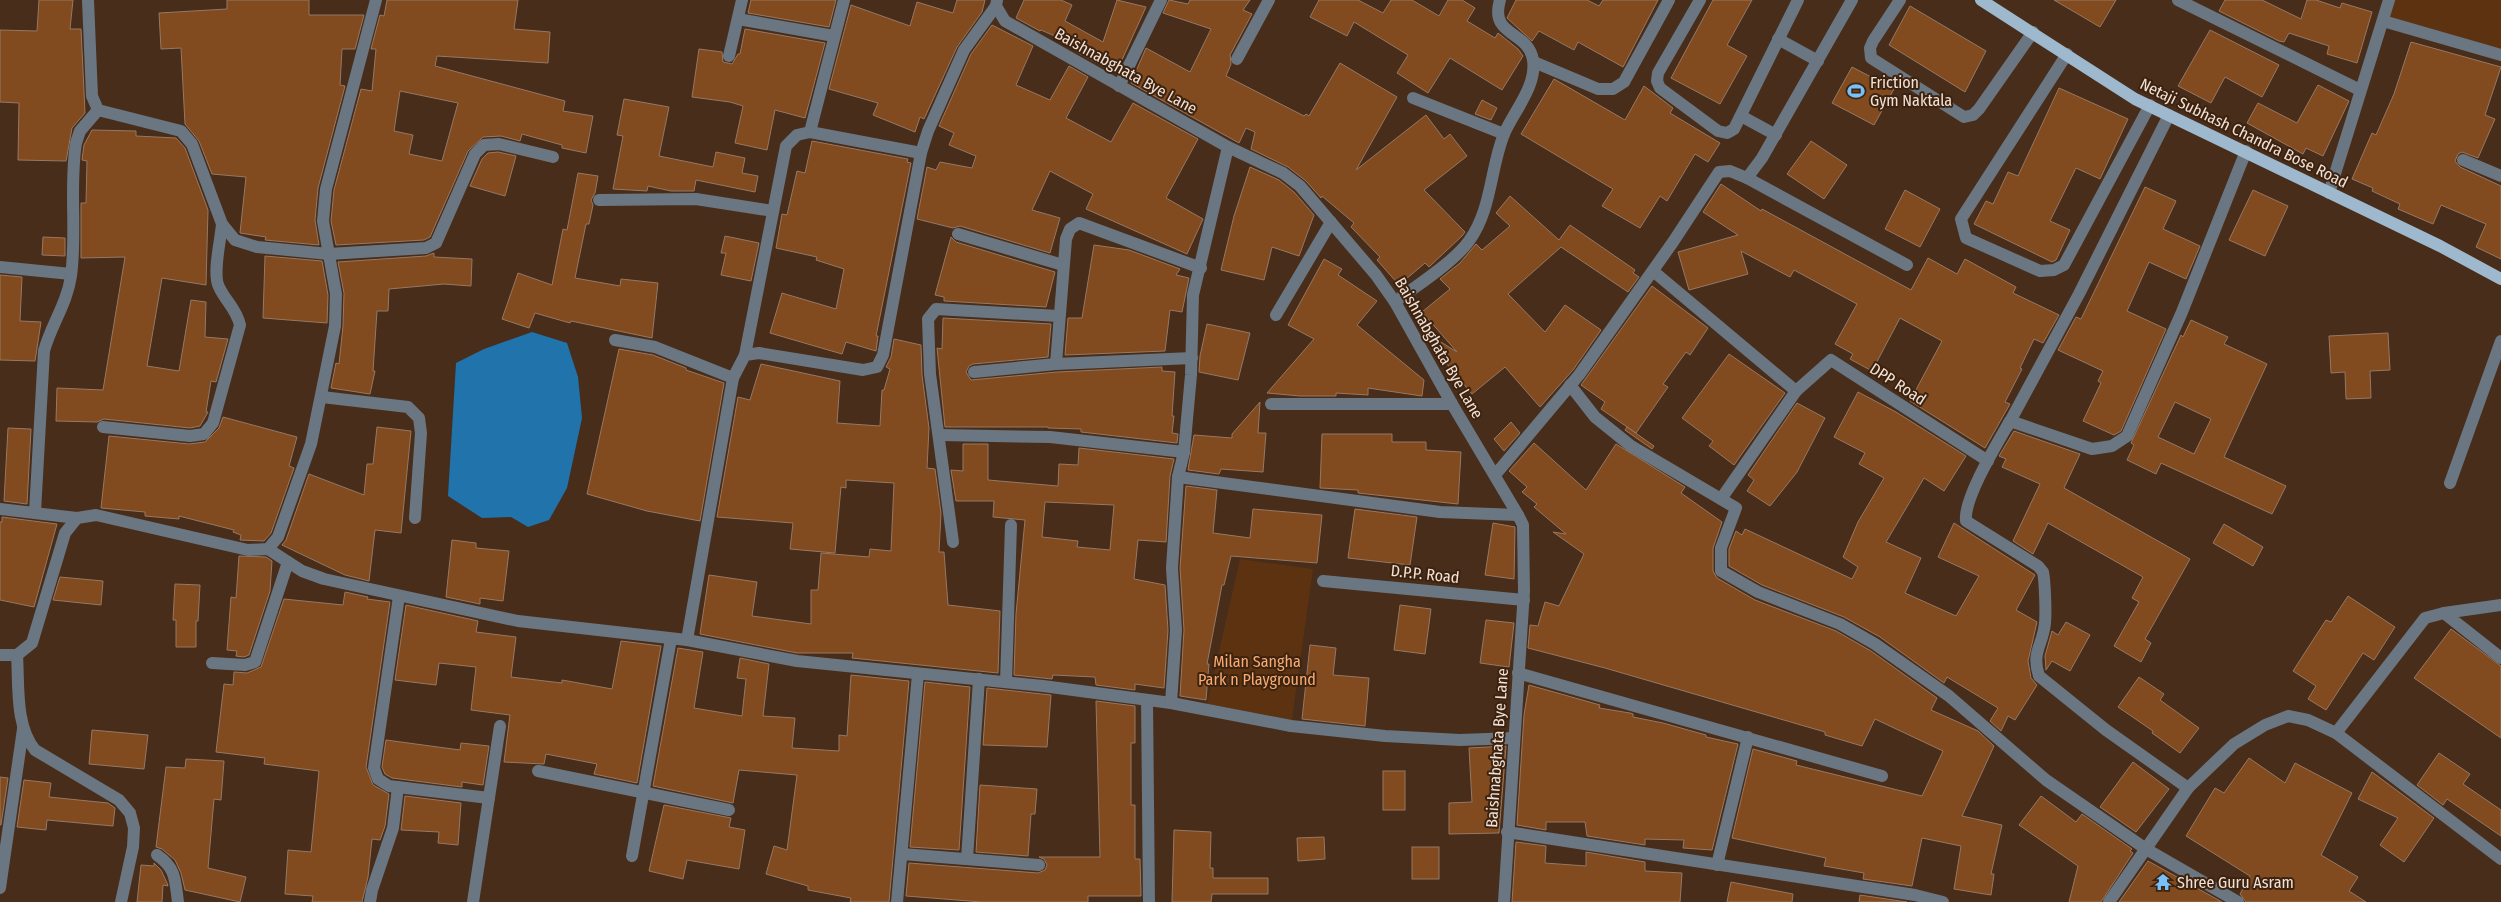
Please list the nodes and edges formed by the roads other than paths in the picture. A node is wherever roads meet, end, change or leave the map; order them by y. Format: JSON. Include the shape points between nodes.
{"nodes":[{"id":1,"x":88,"y":0,"type":"edge"},
{"id":2,"x":376,"y":0,"type":"edge"},
{"id":3,"x":742,"y":0,"type":"edge"},
{"id":4,"x":844,"y":0,"type":"edge"},
{"id":5,"x":1161,"y":0,"type":"edge"},
{"id":6,"x":1269,"y":0,"type":"edge"},
{"id":7,"x":1500,"y":0,"type":"edge"},
{"id":8,"x":1669,"y":0,"type":"edge"},
{"id":9,"x":1700,"y":0,"type":"edge"},
{"id":10,"x":1798,"y":0,"type":"edge"},
{"id":11,"x":1852,"y":0,"type":"edge"},
{"id":12,"x":1900,"y":0,"type":"edge"},
{"id":13,"x":1981,"y":0,"type":"edge"},
{"id":14,"x":2390,"y":0,"type":"edge"},
{"id":15,"x":2184,"y":2,"type":"edge"},
{"id":16,"x":996,"y":3,"type":"edge"},
{"id":17,"x":738,"y":19,"type":"junction"},
{"id":18,"x":2383,"y":21,"type":"junction"},
{"id":19,"x":2033,"y":32,"type":"junction"},
{"id":20,"x":834,"y":36,"type":"junction"},
{"id":21,"x":1778,"y":39,"type":"junction"},
{"id":22,"x":2067,"y":54,"type":"junction"},
{"id":23,"x":2501,"y":55,"type":"edge"},
{"id":24,"x":728,"y":56,"type":"dead end"},
{"id":25,"x":1237,"y":59,"type":"dead end"},
{"id":26,"x":1818,"y":61,"type":"junction"},
{"id":27,"x":1534,"y":62,"type":"junction"},
{"id":28,"x":1119,"y":86,"type":"junction"},
{"id":29,"x":2360,"y":90,"type":"junction"},
{"id":30,"x":1413,"y":98,"type":"dead end"},
{"id":31,"x":2150,"y":105,"type":"junction"},
{"id":32,"x":98,"y":110,"type":"junction"},
{"id":33,"x":2169,"y":114,"type":"junction"},
{"id":34,"x":1740,"y":116,"type":"junction"},
{"id":35,"x":810,"y":132,"type":"junction"},
{"id":36,"x":1504,"y":134,"type":"junction"},
{"id":37,"x":1776,"y":135,"type":"junction"},
{"id":38,"x":1228,"y":147,"type":"junction"},
{"id":39,"x":2246,"y":151,"type":"junction"},
{"id":40,"x":921,"y":152,"type":"junction"},
{"id":41,"x":553,"y":157,"type":"dead end"},
{"id":42,"x":2463,"y":160,"type":"dead end"},
{"id":43,"x":2501,"y":176,"type":"edge"},
{"id":44,"x":1747,"y":178,"type":"junction"},
{"id":45,"x":2329,"y":193,"type":"junction"},
{"id":46,"x":599,"y":200,"type":"dead end"},
{"id":47,"x":773,"y":211,"type":"junction"},
{"id":48,"x":1331,"y":222,"type":"junction"},
{"id":49,"x":222,"y":224,"type":"junction"},
{"id":50,"x":958,"y":234,"type":"dead end"},
{"id":51,"x":329,"y":254,"type":"junction"},
{"id":52,"x":1063,"y":265,"type":"junction"},
{"id":53,"x":1907,"y":265,"type":"dead end"},
{"id":54,"x":0,"y":267,"type":"edge"},
{"id":55,"x":1201,"y":268,"type":"junction"},
{"id":56,"x":1653,"y":271,"type":"junction"},
{"id":57,"x":71,"y":274,"type":"junction"},
{"id":58,"x":2500,"y":276,"type":"edge"},
{"id":59,"x":1395,"y":302,"type":"junction"},
{"id":60,"x":1276,"y":315,"type":"dead end"},
{"id":61,"x":1058,"y":316,"type":"junction"},
{"id":62,"x":615,"y":340,"type":"dead end"},
{"id":63,"x":2501,"y":341,"type":"edge"},
{"id":64,"x":745,"y":355,"type":"junction"},
{"id":65,"x":1192,"y":358,"type":"junction"},
{"id":66,"x":1056,"y":364,"type":"junction"},
{"id":67,"x":974,"y":372,"type":"dead end"},
{"id":68,"x":733,"y":378,"type":"junction"},
{"id":69,"x":1570,"y":386,"type":"junction"},
{"id":70,"x":1796,"y":391,"type":"junction"},
{"id":71,"x":322,"y":397,"type":"junction"},
{"id":72,"x":1271,"y":404,"type":"dead end"},
{"id":73,"x":1452,"y":404,"type":"junction"},
{"id":74,"x":103,"y":426,"type":"dead end"},
{"id":75,"x":2007,"y":427,"type":"junction"},
{"id":76,"x":940,"y":435,"type":"junction"},
{"id":77,"x":1184,"y":452,"type":"junction"},
{"id":78,"x":1988,"y":461,"type":"junction"},
{"id":79,"x":1495,"y":475,"type":"junction"},
{"id":80,"x":1178,"y":478,"type":"junction"},
{"id":81,"x":2450,"y":483,"type":"dead end"},
{"id":82,"x":1721,"y":499,"type":"junction"},
{"id":83,"x":0,"y":510,"type":"edge"},
{"id":84,"x":36,"y":512,"type":"junction"},
{"id":85,"x":1518,"y":514,"type":"junction"},
{"id":86,"x":77,"y":518,"type":"junction"},
{"id":87,"x":415,"y":518,"type":"dead end"},
{"id":88,"x":1011,"y":525,"type":"dead end"},
{"id":89,"x":953,"y":542,"type":"dead end"},
{"id":90,"x":268,"y":549,"type":"junction"},
{"id":91,"x":288,"y":562,"type":"junction"},
{"id":92,"x":1323,"y":581,"type":"dead end"},
{"id":93,"x":399,"y":596,"type":"junction"},
{"id":94,"x":1524,"y":600,"type":"junction"},
{"id":95,"x":2501,"y":605,"type":"edge"},
{"id":96,"x":2444,"y":613,"type":"junction"},
{"id":97,"x":671,"y":639,"type":"junction"},
{"id":98,"x":687,"y":640,"type":"junction"},
{"id":99,"x":0,"y":655,"type":"edge"},
{"id":100,"x":17,"y":655,"type":"junction"},
{"id":101,"x":2501,"y":658,"type":"edge"},
{"id":102,"x":212,"y":663,"type":"dead end"},
{"id":103,"x":1518,"y":673,"type":"junction"},
{"id":104,"x":918,"y":674,"type":"junction"},
{"id":105,"x":979,"y":679,"type":"junction"},
{"id":106,"x":1006,"y":682,"type":"junction"},
{"id":107,"x":1148,"y":700,"type":"junction"},
{"id":108,"x":1171,"y":703,"type":"junction"},
{"id":109,"x":500,"y":726,"type":"dead end"},
{"id":110,"x":23,"y":728,"type":"junction"},
{"id":111,"x":2336,"y":733,"type":"junction"},
{"id":112,"x":1748,"y":737,"type":"junction"},
{"id":113,"x":1514,"y":738,"type":"junction"},
{"id":114,"x":538,"y":772,"type":"dead end"},
{"id":115,"x":1882,"y":776,"type":"dead end"},
{"id":116,"x":398,"y":787,"type":"junction"},
{"id":117,"x":2188,"y":788,"type":"junction"},
{"id":118,"x":644,"y":793,"type":"junction"},
{"id":119,"x":489,"y":798,"type":"junction"},
{"id":120,"x":729,"y":810,"type":"dead end"},
{"id":121,"x":1507,"y":832,"type":"junction"},
{"id":122,"x":2146,"y":849,"type":"junction"},
{"id":123,"x":902,"y":854,"type":"junction"},
{"id":124,"x":157,"y":855,"type":"dead end"},
{"id":125,"x":632,"y":856,"type":"dead end"},
{"id":126,"x":967,"y":859,"type":"junction"},
{"id":127,"x":2501,"y":859,"type":"edge"},
{"id":128,"x":1038,"y":865,"type":"dead end"},
{"id":129,"x":1717,"y":865,"type":"junction"},
{"id":130,"x":0,"y":888,"type":"edge"},
{"id":131,"x":1914,"y":899,"type":"edge"},
{"id":132,"x":121,"y":902,"type":"edge"},
{"id":133,"x":178,"y":902,"type":"edge"},
{"id":134,"x":370,"y":902,"type":"edge"},
{"id":135,"x":474,"y":902,"type":"edge"},
{"id":136,"x":897,"y":902,"type":"edge"},
{"id":137,"x":1149,"y":902,"type":"edge"},
{"id":138,"x":1504,"y":902,"type":"edge"},
{"id":139,"x":1943,"y":902,"type":"edge"},
{"id":140,"x":2109,"y":902,"type":"edge"},
{"id":141,"x":2238,"y":902,"type":"edge"}],
"edges":[{"from":1,"to":32,"type":"street","via":[[92,96]]},
{"from":2,"to":51,"type":"street","via":[[326,189],[323,221]]},
{"from":3,"to":17,"type":"street"},
{"from":4,"to":20,"type":"street"},
{"from":5,"to":28,"type":"street"},
{"from":6,"to":25,"type":"street"},
{"from":7,"to":27,"type":"street","via":[[1496,12],[1500,24],[1530,47]]},
{"from":8,"to":27,"type":"street","via":[[1624,82],[1613,89],[1598,89]]},
{"from":9,"to":34,"type":"street","via":[[1658,73],[1657,81],[1660,88],[1718,131],[1727,133],[1734,129]]},
{"from":10,"to":21,"type":"street"},
{"from":11,"to":26,"type":"street"},
{"from":12,"to":19,"type":"street","via":[[1873,41],[1871,58],[1964,117],[1980,109]]},
{"from":13,"to":19,"type":"main road","name":"Netaji Subhash Chandra Bose Road"},
{"from":14,"to":18,"type":"street"},
{"from":15,"to":29,"type":"street"},
{"from":16,"to":28,"type":"street","name":"Baishnabghata Bye Lane","via":[[1006,21]]},
{"from":16,"to":40,"type":"street","via":[[964,50]]},
{"from":17,"to":20,"type":"street"},
{"from":17,"to":24,"type":"street"},
{"from":18,"to":23,"type":"street"},
{"from":18,"to":29,"type":"street"},
{"from":19,"to":22,"type":"main road","name":"Netaji Subhash Chandra Bose Road"},
{"from":20,"to":35,"type":"street"},
{"from":21,"to":26,"type":"street"},
{"from":21,"to":34,"type":"street"},
{"from":22,"to":31,"type":"main road","name":"Netaji Subhash Chandra Bose Road","via":[[2135,99]]},
{"from":22,"to":31,"type":"street","via":[[1961,219],[1966,238],[2040,271],[2064,265]]},
{"from":26,"to":37,"type":"street"},
{"from":27,"to":36,"type":"street","via":[[1529,86]]},
{"from":28,"to":38,"type":"street","name":"Baishnabghata Bye Lane"},
{"from":29,"to":45,"type":"street"},
{"from":30,"to":36,"type":"street"},
{"from":31,"to":33,"type":"main road","name":"Netaji Subhash Chandra Bose Road"},
{"from":32,"to":49,"type":"street","via":[[181,131],[192,144]]},
{"from":32,"to":57,"type":"street","via":[[80,131],[76,142]]},
{"from":33,"to":39,"type":"main road","name":"Netaji Subhash Chandra Bose Road"},
{"from":33,"to":75,"type":"street","via":[[2079,294]]},
{"from":34,"to":37,"type":"street"},
{"from":35,"to":40,"type":"street"},
{"from":35,"to":47,"type":"street","via":[[797,134],[786,146]]},
{"from":36,"to":59,"type":"street","via":[[1482,221],[1468,243]]},
{"from":37,"to":44,"type":"street"},
{"from":38,"to":48,"type":"street","name":"Baishnabghata Bye Lane","via":[[1300,186]]},
{"from":38,"to":55,"type":"street"},
{"from":39,"to":45,"type":"main road","name":"Netaji Subhash Chandra Bose Road"},
{"from":39,"to":75,"type":"street","via":[[2182,312],[2127,436],[2112,446],[2092,449],[2010,422]]},
{"from":40,"to":64,"type":"street","via":[[883,355],[877,367],[863,370],[759,353]]},
{"from":41,"to":51,"type":"street","via":[[499,144],[484,145],[475,154],[436,243],[426,248]]},
{"from":42,"to":43,"type":"street"},
{"from":44,"to":53,"type":"street"},
{"from":44,"to":56,"type":"street","via":[[1730,171],[1719,172]]},
{"from":45,"to":58,"type":"main road","name":"Netaji Subhash Chandra Bose Road"},
{"from":46,"to":47,"type":"street","via":[[696,199]]},
{"from":47,"to":64,"type":"street"},
{"from":48,"to":59,"type":"street","name":"Baishnabghata Bye Lane"},
{"from":48,"to":60,"type":"street"},
{"from":49,"to":51,"type":"street","via":[[235,240],[257,247]]},
{"from":49,"to":74,"type":"street","via":[[218,286],[236,311],[240,325],[213,423],[204,434],[190,436]]},
{"from":50,"to":52,"type":"street"},
{"from":51,"to":71,"type":"street","via":[[336,294],[335,326]]},
{"from":52,"to":55,"type":"street","via":[[1066,239],[1070,229],[1079,223]]},
{"from":52,"to":61,"type":"street"},
{"from":54,"to":57,"type":"street"},
{"from":55,"to":65,"type":"street","via":[[1194,296]]},
{"from":56,"to":69,"type":"street"},
{"from":56,"to":70,"type":"street"},
{"from":57,"to":84,"type":"street","via":[[64,304],[44,351]]},
{"from":59,"to":73,"type":"street","name":"Baishnabghata Bye Lane"},
{"from":61,"to":66,"type":"street"},
{"from":61,"to":76,"type":"street","via":[[936,309],[928,319],[930,374]]},
{"from":62,"to":68,"type":"street","via":[[655,347]]},
{"from":63,"to":81,"type":"street"},
{"from":64,"to":68,"type":"street"},
{"from":65,"to":66,"type":"street"},
{"from":65,"to":77,"type":"street"},
{"from":66,"to":67,"type":"street"},
{"from":68,"to":98,"type":"street"},
{"from":69,"to":79,"type":"street"},
{"from":69,"to":82,"type":"street","via":[[1595,417],[1631,446]]},
{"from":70,"to":78,"type":"street","name":"DPP Road","via":[[1831,360]]},
{"from":70,"to":82,"type":"street"},
{"from":71,"to":87,"type":"street","via":[[408,408],[419,418],[421,433]]},
{"from":71,"to":90,"type":"street","via":[[304,463],[278,537]]},
{"from":72,"to":73,"type":"street"},
{"from":73,"to":79,"type":"street","name":"Baishnabghata Bye Lane"},
{"from":75,"to":78,"type":"street"},
{"from":76,"to":77,"type":"street","via":[[1050,437]]},
{"from":76,"to":89,"type":"street"},
{"from":77,"to":80,"type":"street"},
{"from":78,"to":117,"type":"street","via":[[1964,511],[1966,521],[2043,572],[2046,623],[2036,650],[2035,664],[2039,676],[2106,730]]},
{"from":79,"to":85,"type":"street","name":"Baishnabghata Bye Lane"},
{"from":80,"to":85,"type":"street","via":[[1440,512]]},
{"from":80,"to":108,"type":"street","via":[[1172,568],[1176,630]]},
{"from":82,"to":122,"type":"street","via":[[1736,508],[1721,548],[1721,571],[1758,592],[1840,624],[1875,644],[1949,696],[2046,780]]},
{"from":83,"to":84,"type":"street"},
{"from":84,"to":86,"type":"street"},
{"from":85,"to":94,"type":"street","name":"Baishnabghata Bye Lane","via":[[1524,525]]},
{"from":86,"to":90,"type":"street","via":[[96,514],[248,550]]},
{"from":86,"to":100,"type":"street","via":[[65,534],[32,643]]},
{"from":88,"to":106,"type":"street"},
{"from":90,"to":91,"type":"street"},
{"from":91,"to":93,"type":"street","via":[[324,579]]},
{"from":91,"to":102,"type":"street","via":[[255,662],[246,665]]},
{"from":92,"to":94,"type":"street","name":"D.P.P. Road"},
{"from":93,"to":97,"type":"street","via":[[539,625]]},
{"from":93,"to":116,"type":"street","via":[[374,768],[378,779]]},
{"from":94,"to":103,"type":"street","name":"Baishnabghata Bye Lane"},
{"from":95,"to":96,"type":"street"},
{"from":96,"to":101,"type":"street"},
{"from":96,"to":111,"type":"street","via":[[2425,618]]},
{"from":97,"to":98,"type":"street"},
{"from":97,"to":118,"type":"street"},
{"from":98,"to":104,"type":"street","via":[[797,661]]},
{"from":99,"to":100,"type":"street"},
{"from":100,"to":110,"type":"street"},
{"from":103,"to":112,"type":"street"},
{"from":103,"to":113,"type":"street","name":"Baishnabghata Bye Lane"},
{"from":104,"to":105,"type":"street"},
{"from":104,"to":123,"type":"street"},
{"from":105,"to":106,"type":"street"},
{"from":105,"to":126,"type":"street"},
{"from":106,"to":107,"type":"street"},
{"from":107,"to":108,"type":"street"},
{"from":107,"to":137,"type":"street"},
{"from":108,"to":113,"type":"street","via":[[1291,726],[1385,736],[1460,740]]},
{"from":109,"to":119,"type":"street"},
{"from":110,"to":130,"type":"street"},
{"from":110,"to":132,"type":"street","via":[[27,741],[35,750],[119,800],[130,813],[134,828],[133,847]]},
{"from":111,"to":117,"type":"street","via":[[2308,720],[2288,716],[2234,744]]},
{"from":111,"to":127,"type":"street"},
{"from":112,"to":115,"type":"street"},
{"from":112,"to":129,"type":"street"},
{"from":113,"to":121,"type":"street","name":"Baishnabghata Bye Lane"},
{"from":114,"to":118,"type":"street"},
{"from":116,"to":119,"type":"street"},
{"from":116,"to":134,"type":"street","via":[[392,828]]},
{"from":117,"to":122,"type":"street"},
{"from":118,"to":120,"type":"street"},
{"from":118,"to":125,"type":"street"},
{"from":119,"to":135,"type":"street"},
{"from":121,"to":129,"type":"street"},
{"from":121,"to":138,"type":"street","name":"Baishnabghata Bye Lane"},
{"from":122,"to":140,"type":"street"},
{"from":122,"to":141,"type":"street"},
{"from":123,"to":126,"type":"street"},
{"from":123,"to":136,"type":"street"},
{"from":124,"to":133,"type":"street","via":[[169,864]]},
{"from":126,"to":128,"type":"street"},
{"from":129,"to":131,"type":"street"},
{"from":131,"to":139,"type":"street"}]}
